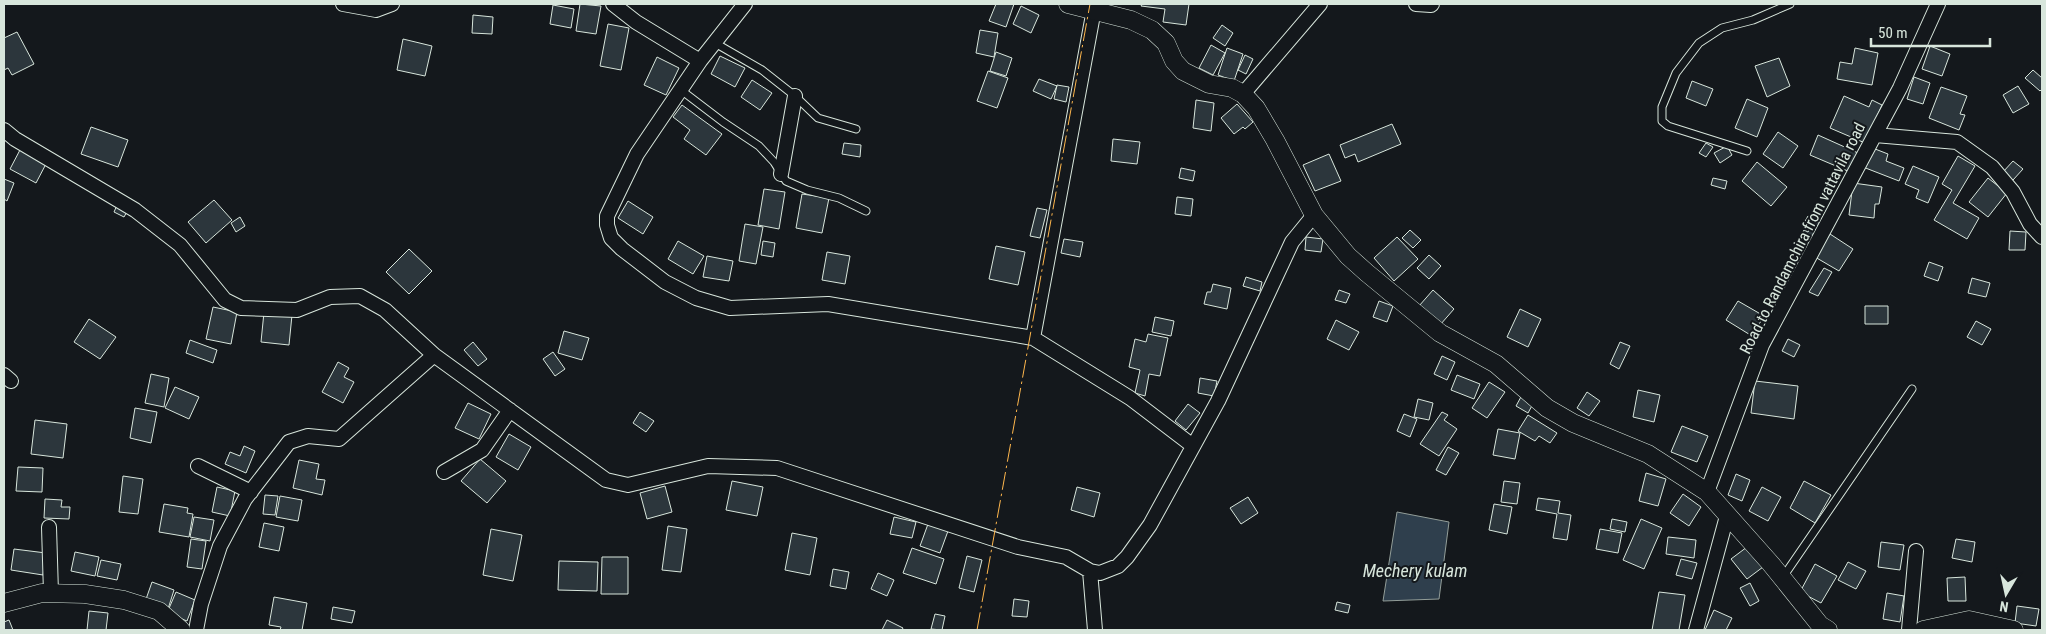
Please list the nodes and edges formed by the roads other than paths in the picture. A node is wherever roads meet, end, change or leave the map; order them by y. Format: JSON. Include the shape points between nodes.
{"nodes":[{"id":1,"x":343,"y":4,"type":"edge"},
{"id":2,"x":392,"y":4,"type":"edge"},
{"id":3,"x":613,"y":4,"type":"edge"},
{"id":4,"x":745,"y":4,"type":"edge"},
{"id":5,"x":1068,"y":4,"type":"edge"},
{"id":6,"x":1320,"y":4,"type":"edge"},
{"id":7,"x":1416,"y":4,"type":"edge"},
{"id":8,"x":1432,"y":4,"type":"edge"},
{"id":9,"x":1790,"y":4,"type":"edge"},
{"id":10,"x":1938,"y":4,"type":"edge"},
{"id":11,"x":1094,"y":7,"type":"edge"},
{"id":12,"x":715,"y":43,"type":"junction"},
{"id":13,"x":700,"y":61,"type":"junction"},
{"id":14,"x":681,"y":90,"type":"junction"},
{"id":15,"x":1243,"y":94,"type":"junction"},
{"id":16,"x":795,"y":96,"type":"junction"},
{"id":17,"x":856,"y":129,"type":"dead end"},
{"id":18,"x":4,"y":130,"type":"edge"},
{"id":19,"x":1875,"y":134,"type":"junction"},
{"id":20,"x":1748,"y":151,"type":"dead end"},
{"id":21,"x":782,"y":174,"type":"junction"},
{"id":22,"x":866,"y":211,"type":"dead end"},
{"id":23,"x":1314,"y":215,"type":"junction"},
{"id":24,"x":2042,"y":237,"type":"edge"},
{"id":25,"x":1033,"y":338,"type":"junction"},
{"id":26,"x":434,"y":356,"type":"junction"},
{"id":27,"x":1912,"y":389,"type":"dead end"},
{"id":28,"x":510,"y":410,"type":"junction"},
{"id":29,"x":1193,"y":446,"type":"junction"},
{"id":30,"x":198,"y":466,"type":"dead end"},
{"id":31,"x":444,"y":472,"type":"dead end"},
{"id":32,"x":251,"y":492,"type":"junction"},
{"id":33,"x":1707,"y":492,"type":"junction"},
{"id":34,"x":1727,"y":516,"type":"junction"},
{"id":35,"x":49,"y":527,"type":"dead end"},
{"id":36,"x":1916,"y":551,"type":"dead end"},
{"id":37,"x":1090,"y":571,"type":"junction"},
{"id":38,"x":1782,"y":579,"type":"junction"},
{"id":39,"x":51,"y":593,"type":"junction"},
{"id":40,"x":4,"y":603,"type":"edge"},
{"id":41,"x":181,"y":630,"type":"edge"},
{"id":42,"x":196,"y":630,"type":"edge"},
{"id":43,"x":1095,"y":630,"type":"edge"},
{"id":44,"x":1696,"y":630,"type":"edge"},
{"id":45,"x":1828,"y":630,"type":"edge"},
{"id":46,"x":1909,"y":630,"type":"edge"},
{"id":47,"x":1923,"y":630,"type":"edge"},
{"id":48,"x":2014,"y":630,"type":"edge"}],
"edges":[{"from":1,"to":2,"type":"street","via":[[376,10]]},
{"from":3,"to":13,"type":"street"},
{"from":4,"to":12,"type":"street"},
{"from":5,"to":11,"type":"street"},
{"from":6,"to":15,"type":"street"},
{"from":7,"to":8,"type":"street"},
{"from":9,"to":20,"type":"lane","via":[[1753,20],[1722,28],[1699,43],[1676,73],[1662,107],[1662,121],[1668,126]]},
{"from":10,"to":19,"type":"street","name":"Road to Randamchira from vattavila road"},
{"from":11,"to":15,"type":"street","via":[[1152,30],[1166,43],[1174,61],[1183,71],[1208,84],[1232,88]]},
{"from":11,"to":25,"type":"street"},
{"from":12,"to":13,"type":"street"},
{"from":12,"to":16,"type":"lane","via":[[762,70]]},
{"from":13,"to":14,"type":"street"},
{"from":14,"to":21,"type":"lane","via":[[759,146]]},
{"from":14,"to":25,"type":"street","via":[[637,154],[607,216],[611,238],[665,282],[696,298],[730,308],[828,304]]},
{"from":15,"to":23,"type":"street","via":[[1256,108],[1275,140]]},
{"from":16,"to":17,"type":"lane","via":[[818,118]]},
{"from":16,"to":21,"type":"street"},
{"from":18,"to":26,"type":"street","via":[[135,210],[180,245],[225,300],[241,308],[297,310],[330,297],[360,296],[385,310]]},
{"from":19,"to":24,"type":"street","via":[[1957,142],[1992,167],[2013,192],[2030,224]]},
{"from":19,"to":33,"type":"street","name":"Road to Randamchira from vattavila road","via":[[1762,345]]},
{"from":21,"to":22,"type":"lane","via":[[786,181],[839,198]]},
{"from":23,"to":29,"type":"street","via":[[1292,242],[1218,401]]},
{"from":23,"to":33,"type":"street","via":[[1348,256],[1440,333],[1496,364],[1547,408],[1573,423],[1648,454]]},
{"from":25,"to":29,"type":"street","via":[[1130,398]]},
{"from":26,"to":28,"type":"street"},
{"from":26,"to":32,"type":"street","via":[[339,439],[308,436],[289,442]]},
{"from":27,"to":38,"type":"lane"},
{"from":28,"to":31,"type":"street","via":[[482,450]]},
{"from":28,"to":37,"type":"street","via":[[606,480],[628,485],[708,466],[777,468],[1018,547],[1066,557]]},
{"from":29,"to":37,"type":"street","via":[[1150,525],[1127,558],[1118,566],[1100,572]]},
{"from":30,"to":32,"type":"street"},
{"from":32,"to":42,"type":"street","via":[[220,546]]},
{"from":33,"to":34,"type":"street"},
{"from":34,"to":38,"type":"street"},
{"from":34,"to":44,"type":"street"},
{"from":35,"to":39,"type":"street"},
{"from":36,"to":46,"type":"street"},
{"from":37,"to":43,"type":"street"},
{"from":38,"to":45,"type":"street","via":[[1820,625]]},
{"from":39,"to":40,"type":"street"},
{"from":39,"to":41,"type":"street","via":[[124,600],[159,610]]},
{"from":47,"to":48,"type":"street","via":[[1969,620]]}]}
